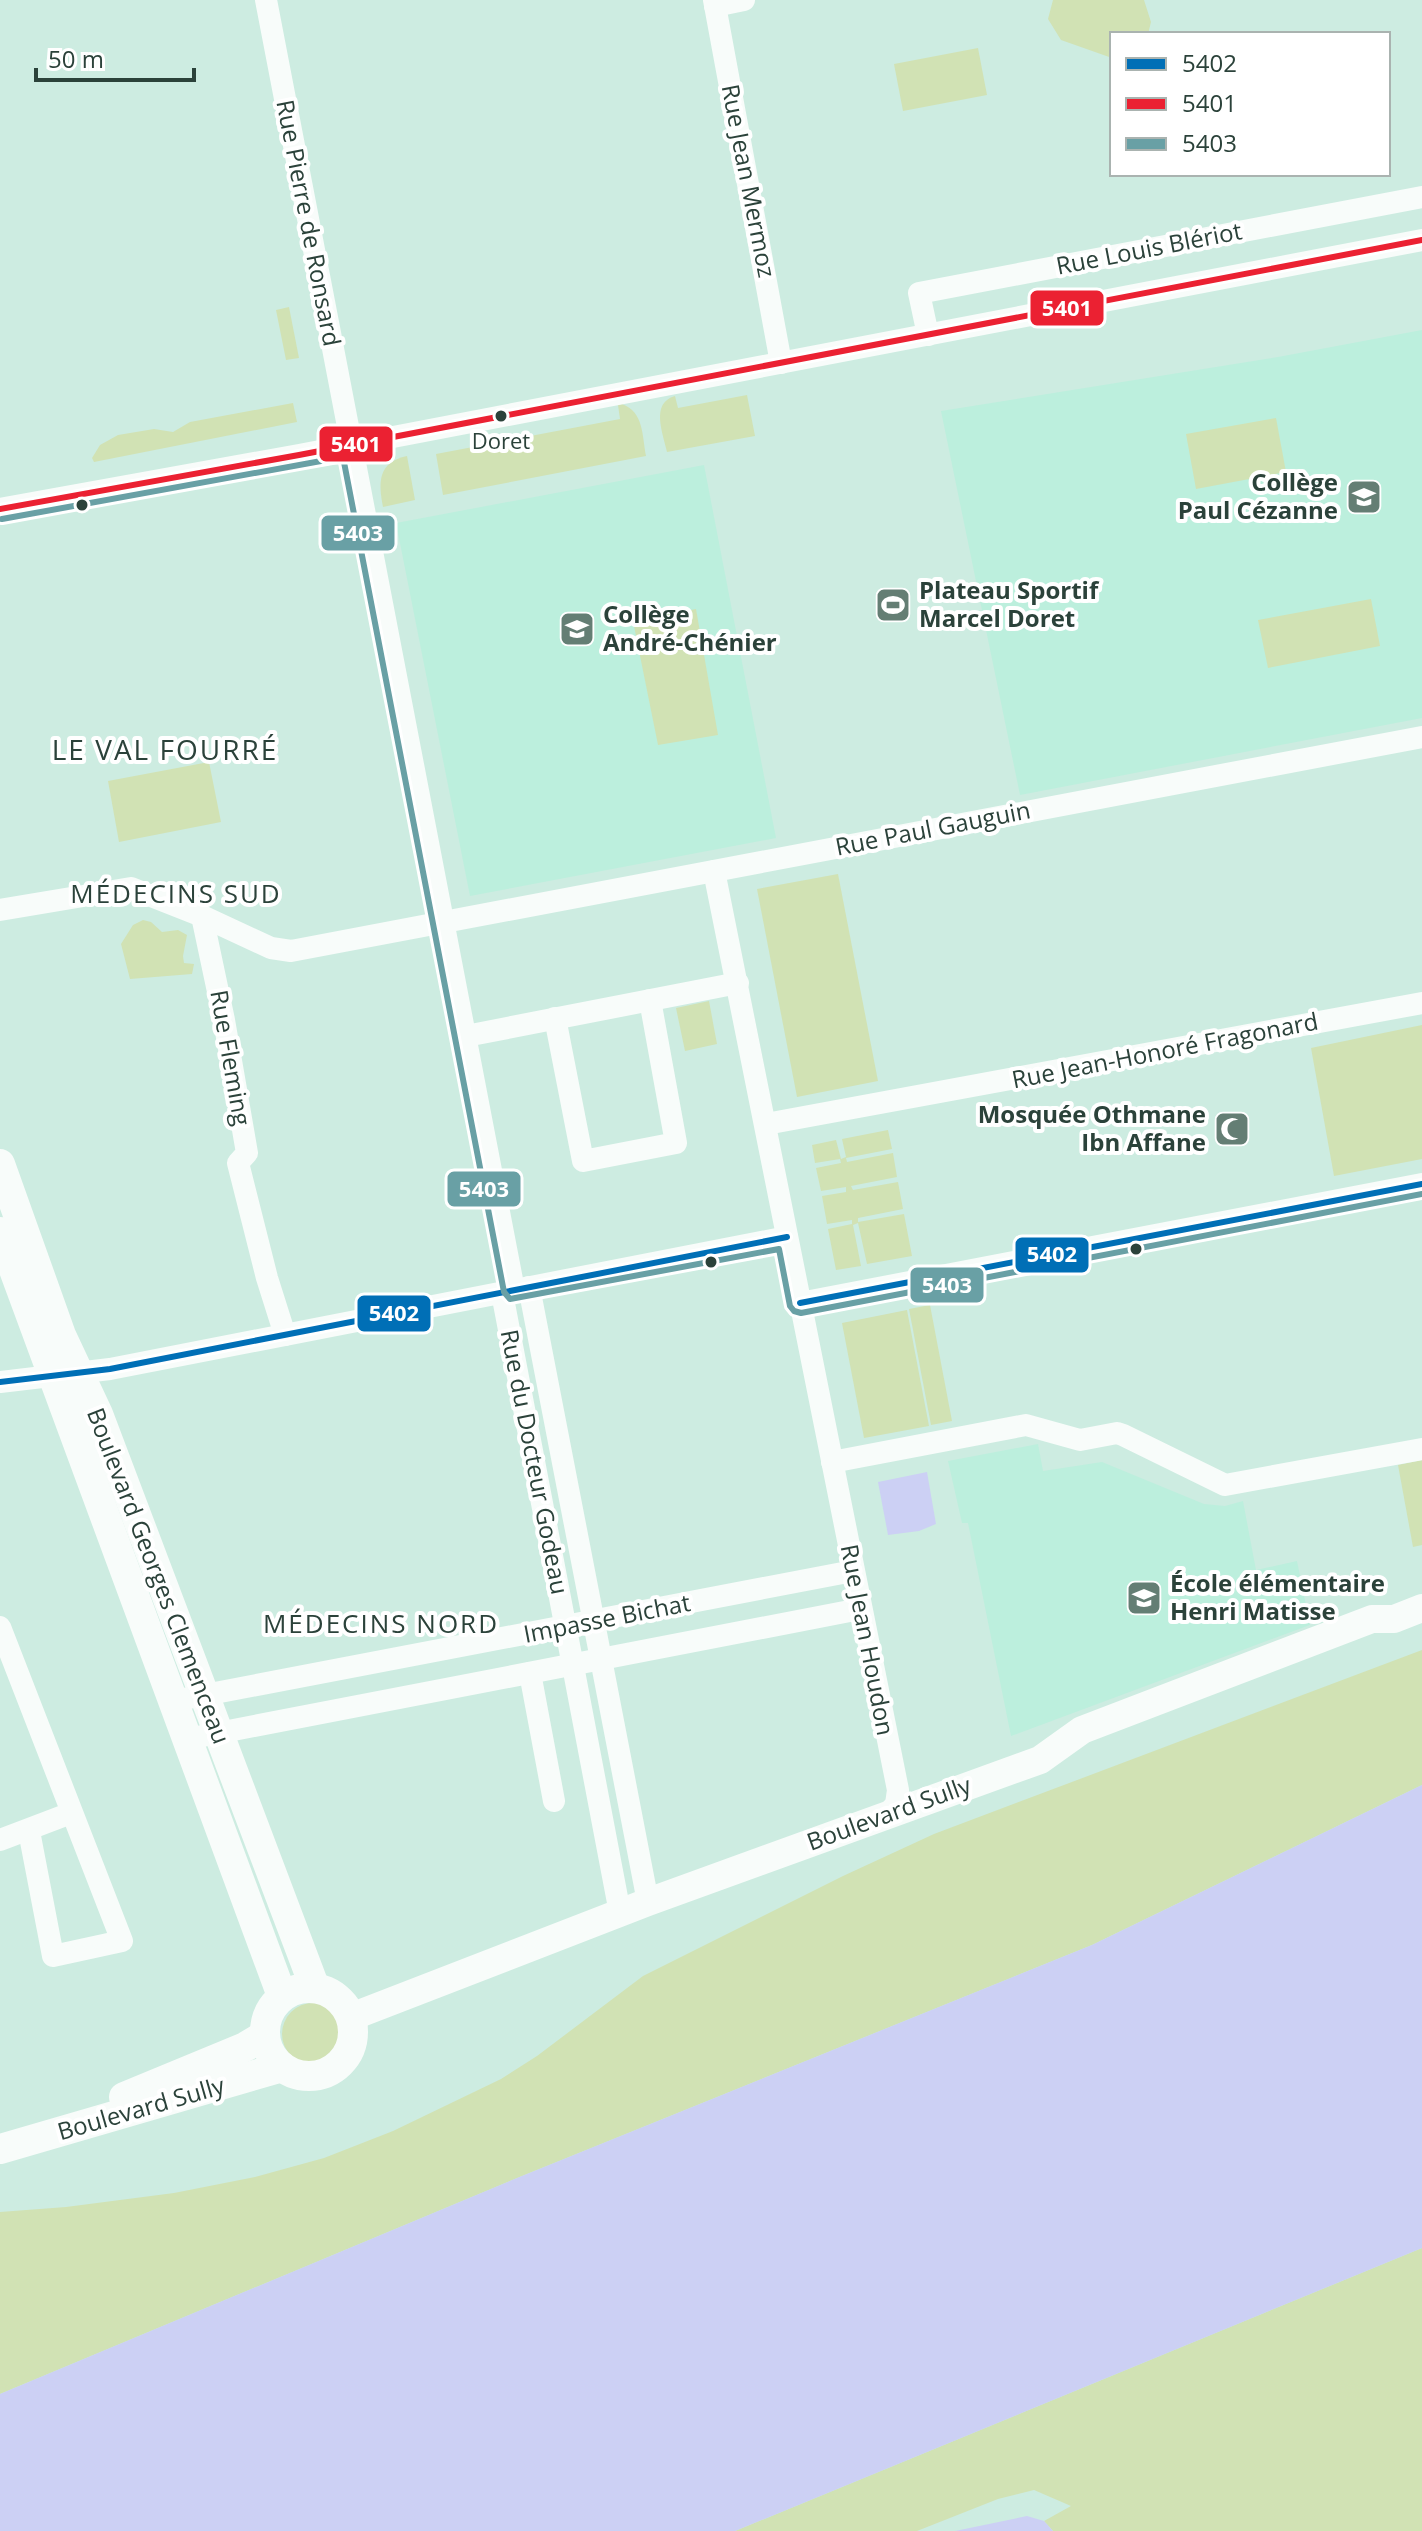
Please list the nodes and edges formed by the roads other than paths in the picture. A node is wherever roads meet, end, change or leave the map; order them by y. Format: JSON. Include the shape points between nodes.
{"nodes":[{"id":1,"x":266,"y":0,"type":"edge"},
{"id":2,"x":744,"y":0,"type":"edge"},
{"id":3,"x":714,"y":3,"type":"edge"},
{"id":4,"x":1422,"y":197,"type":"edge"},
{"id":5,"x":1422,"y":240,"type":"edge"},
{"id":6,"x":928,"y":335,"type":"junction"},
{"id":7,"x":781,"y":363,"type":"junction"},
{"id":8,"x":351,"y":445,"type":"junction"},
{"id":9,"x":0,"y":509,"type":"edge"},
{"id":10,"x":1422,"y":737,"type":"edge"},
{"id":11,"x":714,"y":871,"type":"junction"},
{"id":12,"x":0,"y":910,"type":"edge"},
{"id":13,"x":202,"y":916,"type":"junction"},
{"id":14,"x":443,"y":921,"type":"junction"},
{"id":15,"x":738,"y":983,"type":"junction"},
{"id":16,"x":650,"y":1000,"type":"junction"},
{"id":17,"x":1422,"y":1003,"type":"edge"},
{"id":18,"x":555,"y":1018,"type":"junction"},
{"id":19,"x":466,"y":1036,"type":"junction"},
{"id":20,"x":766,"y":1124,"type":"junction"},
{"id":21,"x":0,"y":1164,"type":"edge"},
{"id":22,"x":1422,"y":1184,"type":"edge"},
{"id":23,"x":0,"y":1232,"type":"edge"},
{"id":24,"x":787,"y":1237,"type":"junction"},
{"id":25,"x":515,"y":1290,"type":"junction"},
{"id":26,"x":800,"y":1303,"type":"junction"},
{"id":27,"x":285,"y":1335,"type":"junction"},
{"id":28,"x":65,"y":1375,"type":"junction"},
{"id":29,"x":0,"y":1382,"type":"edge"},
{"id":30,"x":1422,"y":1449,"type":"edge"},
{"id":31,"x":832,"y":1462,"type":"junction"},
{"id":32,"x":853,"y":1571,"type":"junction"},
{"id":33,"x":1422,"y":1608,"type":"edge"},
{"id":34,"x":860,"y":1609,"type":"junction"},
{"id":35,"x":594,"y":1621,"type":"junction"},
{"id":36,"x":0,"y":1627,"type":"edge"},
{"id":37,"x":565,"y":1627,"type":"junction"},
{"id":38,"x":602,"y":1661,"type":"junction"},
{"id":39,"x":573,"y":1666,"type":"junction"},
{"id":40,"x":530,"y":1673,"type":"junction"},
{"id":41,"x":204,"y":1694,"type":"junction"},
{"id":42,"x":173,"y":1701,"type":"junction"},
{"id":43,"x":219,"y":1734,"type":"junction"},
{"id":44,"x":187,"y":1739,"type":"junction"},
{"id":45,"x":554,"y":1801,"type":"dead end"},
{"id":46,"x":71,"y":1813,"type":"junction"},
{"id":47,"x":887,"y":1815,"type":"junction"},
{"id":48,"x":29,"y":1831,"type":"junction"},
{"id":49,"x":0,"y":1840,"type":"edge"},
{"id":50,"x":648,"y":1902,"type":"junction"},
{"id":51,"x":620,"y":1913,"type":"junction"},
{"id":52,"x":315,"y":1988,"type":"junction"},
{"id":53,"x":282,"y":1996,"type":"junction"},
{"id":54,"x":351,"y":2017,"type":"junction"},
{"id":55,"x":265,"y":2035,"type":"junction"},
{"id":56,"x":282,"y":2067,"type":"junction"},
{"id":57,"x":0,"y":2148,"type":"edge"}],
"edges":[{"from":1,"to":8,"type":"street","name":"Rue Pierre de Ronsard"},
{"from":2,"to":3,"type":"street"},
{"from":3,"to":7,"type":"street","name":"Rue Jean Mermoz"},
{"from":4,"to":6,"type":"street","name":"Rue Louis Blériot","via":[[919,293]]},
{"from":5,"to":6,"type":"street"},
{"from":6,"to":7,"type":"street"},
{"from":7,"to":8,"type":"street"},
{"from":8,"to":9,"type":"street"},
{"from":8,"to":14,"type":"street","name":"Rue Pierre de Ronsard"},
{"from":10,"to":11,"type":"street","name":"Rue Paul Gauguin"},
{"from":11,"to":14,"type":"street","name":"Rue Paul Gauguin"},
{"from":11,"to":15,"type":"street","name":"Rue Jean Houdon"},
{"from":12,"to":13,"type":"street","name":"Rue Paul Gauguin","via":[[131,888]]},
{"from":13,"to":14,"type":"street","name":"Rue Paul Gauguin","via":[[280,951]]},
{"from":13,"to":27,"type":"street","name":"Rue Fleming","via":[[247,1153],[238,1163]]},
{"from":14,"to":19,"type":"street","name":"Rue Pierre de Ronsard"},
{"from":15,"to":16,"type":"street"},
{"from":15,"to":20,"type":"street","name":"Rue Jean Houdon"},
{"from":16,"to":18,"type":"street"},
{"from":16,"to":18,"type":"street","via":[[676,1143],[583,1161]]},
{"from":17,"to":20,"type":"street","name":"Rue Jean-Honoré Fragonard"},
{"from":18,"to":19,"type":"street"},
{"from":19,"to":25,"type":"street","name":"Rue Pierre de Ronsard"},
{"from":20,"to":24,"type":"street","name":"Rue Jean Houdon"},
{"from":21,"to":28,"type":"main road","name":"Boulevard Georges Clemenceau","via":[[61,1335]]},
{"from":22,"to":26,"type":"street"},
{"from":23,"to":28,"type":"main road","name":"Boulevard Georges Clemenceau"},
{"from":24,"to":25,"type":"street"},
{"from":24,"to":26,"type":"street","name":"Rue Jean Houdon"},
{"from":25,"to":27,"type":"street"},
{"from":25,"to":35,"type":"street","name":"Rue du Docteur Godeau"},
{"from":25,"to":37,"type":"street","name":"Rue du Docteur Godeau"},
{"from":26,"to":31,"type":"street","name":"Rue Jean Houdon"},
{"from":27,"to":28,"type":"street"},
{"from":28,"to":29,"type":"street"},
{"from":28,"to":41,"type":"main road","name":"Boulevard Georges Clemenceau","via":[[98,1414]]},
{"from":28,"to":42,"type":"main road","name":"Boulevard Georges Clemenceau"},
{"from":30,"to":31,"type":"street","via":[[1225,1485],[1117,1433],[1080,1440],[1026,1425]]},
{"from":31,"to":32,"type":"street","name":"Rue Jean Houdon"},
{"from":32,"to":34,"type":"street","name":"Rue Jean Houdon"},
{"from":32,"to":35,"type":"street","name":"Impasse Bichat"},
{"from":33,"to":47,"type":"street","name":"Boulevard Sully","via":[[1394,1619],[1372,1619],[1082,1730],[1040,1760]]},
{"from":34,"to":38,"type":"street","name":"Impasse Bichat"},
{"from":34,"to":47,"type":"street","name":"Rue Jean Houdon","via":[[898,1790]]},
{"from":35,"to":37,"type":"street","name":"Impasse Bichat"},
{"from":35,"to":38,"type":"street","name":"Rue du Docteur Godeau"},
{"from":36,"to":46,"type":"street"},
{"from":37,"to":39,"type":"street","name":"Rue du Docteur Godeau"},
{"from":37,"to":41,"type":"street","name":"Impasse Bichat"},
{"from":38,"to":39,"type":"street","name":"Impasse Bichat"},
{"from":38,"to":50,"type":"street","name":"Rue du Docteur Godeau"},
{"from":39,"to":40,"type":"street","name":"Impasse Bichat"},
{"from":39,"to":51,"type":"street","name":"Rue du Docteur Godeau"},
{"from":40,"to":43,"type":"street","name":"Impasse Bichat"},
{"from":40,"to":45,"type":"street"},
{"from":41,"to":42,"type":"street","name":"Impasse Bichat"},
{"from":41,"to":43,"type":"main road","name":"Boulevard Georges Clemenceau"},
{"from":42,"to":44,"type":"main road","name":"Boulevard Georges Clemenceau"},
{"from":43,"to":44,"type":"street","name":"Impasse Bichat"},
{"from":43,"to":52,"type":"main road","name":"Boulevard Georges Clemenceau"},
{"from":44,"to":53,"type":"main road","name":"Boulevard Georges Clemenceau"},
{"from":46,"to":48,"type":"street"},
{"from":46,"to":48,"type":"street","via":[[122,1941],[53,1956]]},
{"from":47,"to":50,"type":"street","name":"Boulevard Sully"},
{"from":48,"to":49,"type":"street"},
{"from":50,"to":51,"type":"street","name":"Boulevard Sully"},
{"from":51,"to":54,"type":"street","name":"Boulevard Sully"},
{"from":52,"to":53,"type":"main road"},
{"from":52,"to":54,"type":"main road","via":[[335,1995]]},
{"from":53,"to":55,"type":"main road","via":[[267,2018]]},
{"from":54,"to":56,"type":"main road","via":[[352,2045],[335,2068],[309,2076]]},
{"from":55,"to":56,"type":"main road","via":[[272,2057]]},
{"from":55,"to":57,"type":"main road","name":"Boulevard Sully"},
{"from":56,"to":57,"type":"main road","name":"Boulevard Sully"}]}
